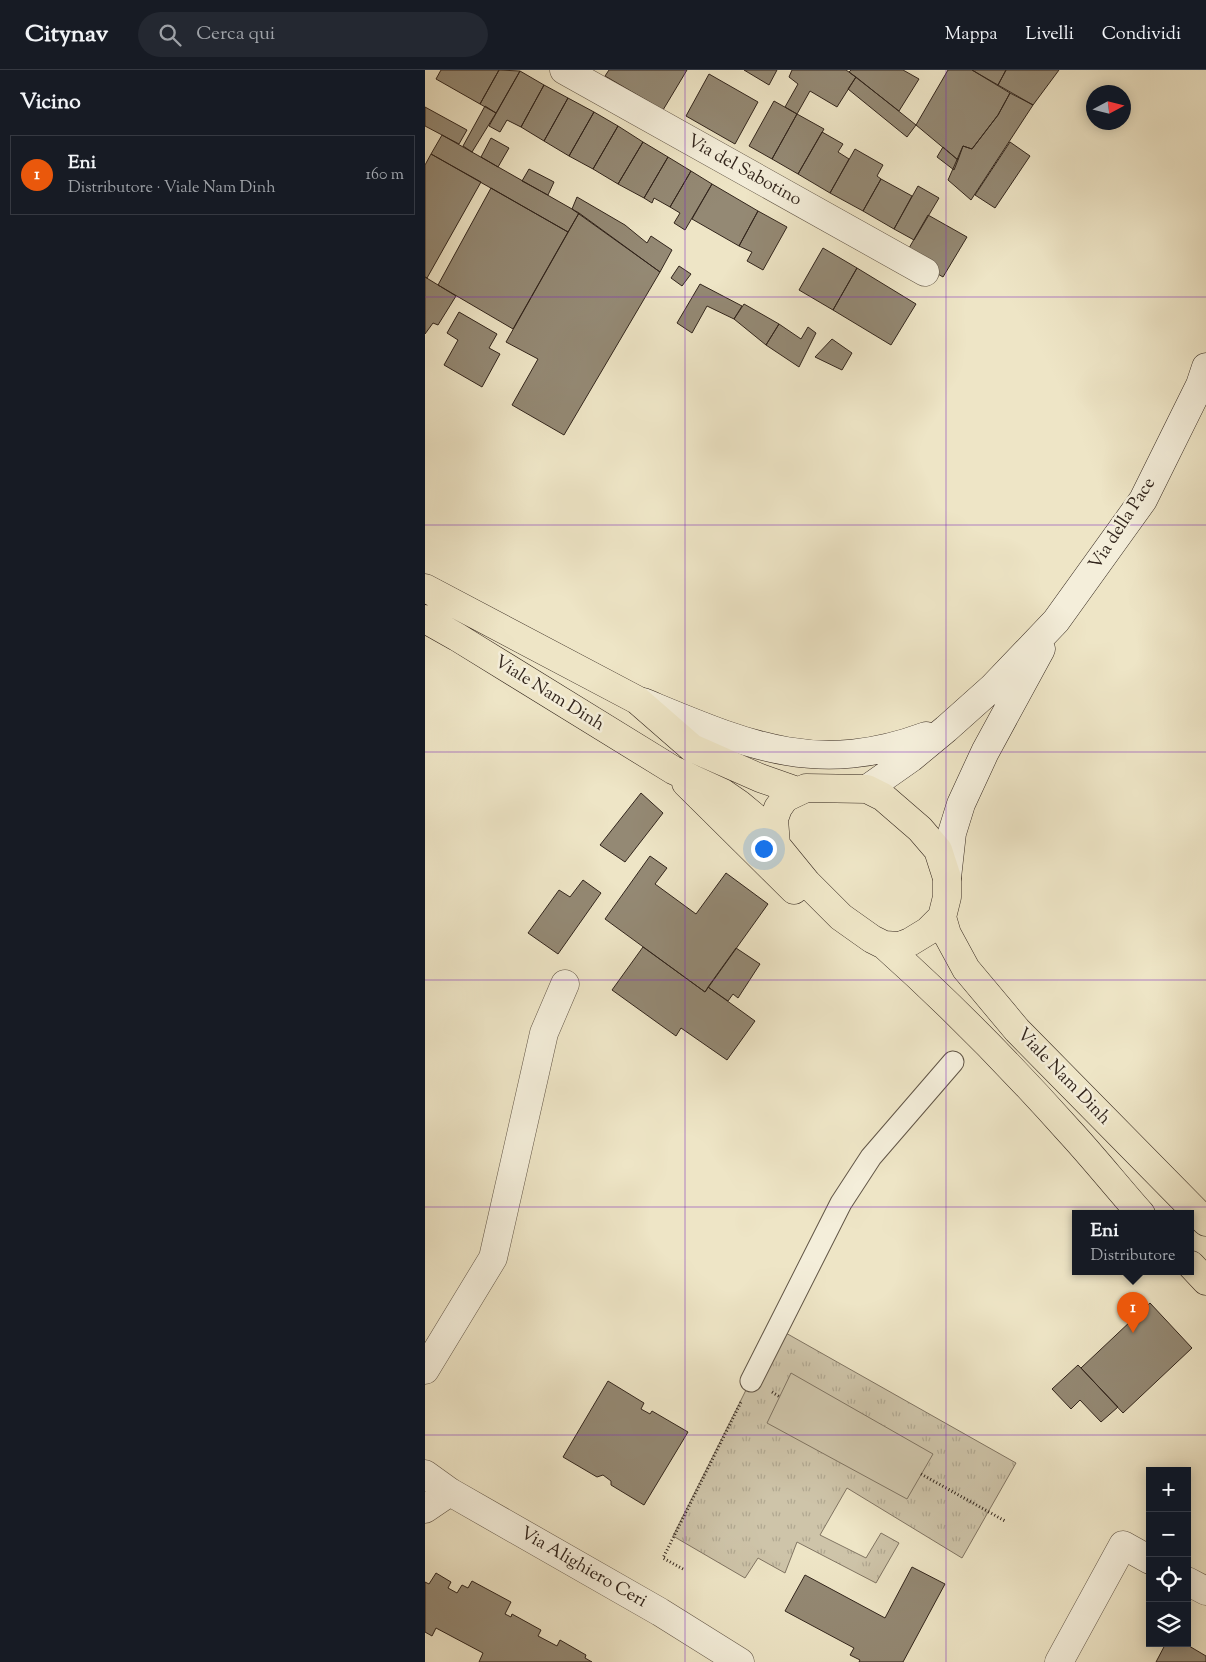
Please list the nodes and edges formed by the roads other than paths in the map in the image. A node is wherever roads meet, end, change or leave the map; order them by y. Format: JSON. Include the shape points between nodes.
{"nodes":[{"id":1,"x":563,"y":70,"type":"edge"},
{"id":2,"x":925,"y":272,"type":"dead end"},
{"id":3,"x":1206,"y":367,"type":"edge"},
{"id":4,"x":425,"y":588,"type":"edge"},
{"id":5,"x":425,"y":619,"type":"edge"},
{"id":6,"x":1055,"y":621,"type":"junction"},
{"id":7,"x":637,"y":700,"type":"junction"},
{"id":8,"x":946,"y":729,"type":"junction"},
{"id":9,"x":673,"y":770,"type":"junction"},
{"id":10,"x":867,"y":789,"type":"junction"},
{"id":11,"x":797,"y":791,"type":"junction"},
{"id":12,"x":774,"y":833,"type":"junction"},
{"id":13,"x":947,"y":878,"type":"junction"},
{"id":14,"x":841,"y":917,"type":"junction"},
{"id":15,"x":942,"y":917,"type":"junction"},
{"id":16,"x":884,"y":945,"type":"junction"},
{"id":17,"x":565,"y":984,"type":"dead end"},
{"id":18,"x":953,"y":1062,"type":"dead end"},
{"id":19,"x":1138,"y":1210,"type":"edge"},
{"id":20,"x":1206,"y":1222,"type":"edge"},
{"id":21,"x":1194,"y":1268,"type":"edge"},
{"id":22,"x":1206,"y":1281,"type":"edge"},
{"id":23,"x":425,"y":1370,"type":"edge"},
{"id":24,"x":751,"y":1381,"type":"road end"},
{"id":25,"x":425,"y":1474,"type":"edge"},
{"id":26,"x":450,"y":1492,"type":"junction"},
{"id":27,"x":425,"y":1508,"type":"edge"},
{"id":28,"x":1146,"y":1558,"type":"edge"},
{"id":29,"x":1191,"y":1583,"type":"edge"},
{"id":30,"x":1206,"y":1591,"type":"edge"},
{"id":31,"x":741,"y":1662,"type":"edge"},
{"id":32,"x":1059,"y":1662,"type":"edge"}],
"edges":[{"from":1,"to":2,"type":"street","name":"Via del Sabotino"},
{"from":3,"to":6,"type":"street","name":"Via della Pace","via":[[1197,392],[1143,500]]},
{"from":4,"to":7,"type":"main road","name":"Viale Nam Dinh"},
{"from":5,"to":9,"type":"main road","name":"Viale Nam Dinh"},
{"from":6,"to":8,"type":"street","via":[[993,686]]},
{"from":6,"to":13,"type":"street","via":[[961,804],[952,833]]},
{"from":7,"to":8,"type":"street","via":[[734,739],[775,750],[821,756],[860,754],[899,746]]},
{"from":7,"to":11,"type":"main road","name":"Viale Nam Dinh","via":[[692,748]]},
{"from":8,"to":10,"type":"street"},
{"from":9,"to":12,"type":"main road","via":[[723,793]]},
{"from":9,"to":14,"type":"main road","via":[[800,896]]},
{"from":10,"to":11,"type":"main road","via":[[806,788]]},
{"from":10,"to":13,"type":"main road","via":[[883,797],[920,829],[938,850]]},
{"from":11,"to":12,"type":"main road","via":[[785,798],[778,808]]},
{"from":12,"to":14,"type":"main road","name":"Viale Nam Dinh","via":[[776,845],[792,866]]},
{"from":13,"to":15,"type":"main road"},
{"from":14,"to":16,"type":"main road","name":"Viale Nam Dinh"},
{"from":15,"to":16,"type":"main road","via":[[910,942],[899,946]]},
{"from":15,"to":20,"type":"main road","name":"Viale Nam Dinh","via":[[947,934],[966,969],[1017,1030]]},
{"from":16,"to":19,"type":"main road","name":"Viale Nam Dinh","via":[[925,982],[1069,1130]]},
{"from":17,"to":23,"type":"street","via":[[545,1033],[493,1258]]},
{"from":18,"to":24,"type":"street","via":[[871,1157],[846,1196],[822,1237]]},
{"from":21,"to":22,"type":"main road"},
{"from":25,"to":26,"type":"street","name":"Via Alighiero Ceri"},
{"from":26,"to":27,"type":"street"},
{"from":26,"to":31,"type":"street","name":"Via Alighiero Ceri"},
{"from":28,"to":32,"type":"street","via":[[1123,1545]]},
{"from":29,"to":30,"type":"street"}]}
